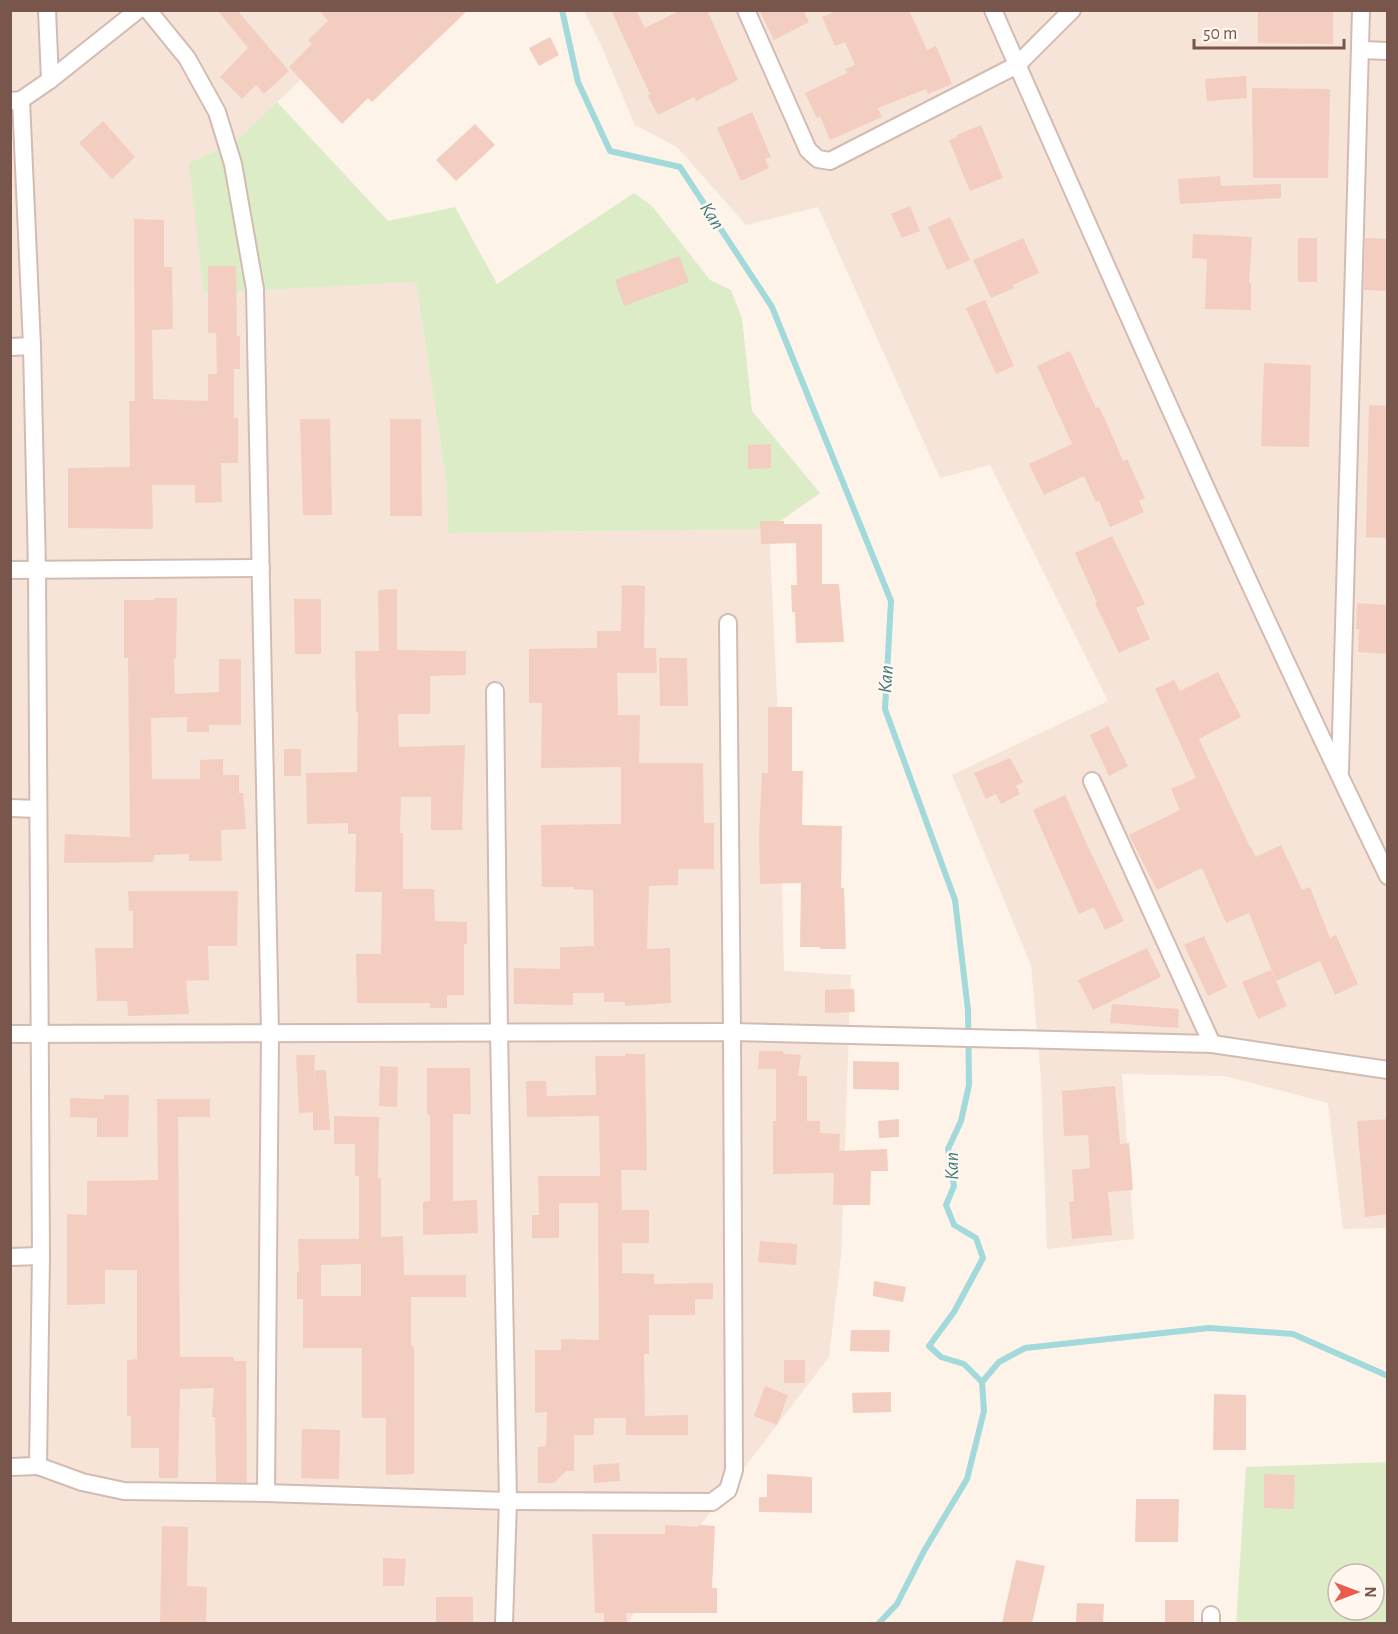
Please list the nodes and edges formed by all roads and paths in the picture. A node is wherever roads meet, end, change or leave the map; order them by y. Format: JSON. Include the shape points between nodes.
{"nodes":[{"id":1,"x":47,"y":10,"type":"edge"},
{"id":2,"x":138,"y":10,"type":"edge"},
{"id":3,"x":148,"y":10,"type":"edge"},
{"id":4,"x":746,"y":10,"type":"edge"},
{"id":5,"x":993,"y":10,"type":"edge"},
{"id":6,"x":1072,"y":10,"type":"edge"},
{"id":7,"x":1361,"y":10,"type":"edge"},
{"id":8,"x":1360,"y":50,"type":"junction"},
{"id":9,"x":1388,"y":51,"type":"edge"},
{"id":10,"x":1017,"y":65,"type":"junction"},
{"id":11,"x":50,"y":80,"type":"junction"},
{"id":12,"x":16,"y":100,"type":"edge"},
{"id":13,"x":32,"y":346,"type":"junction"},
{"id":14,"x":10,"y":347,"type":"edge"},
{"id":15,"x":261,"y":568,"type":"junction"},
{"id":16,"x":10,"y":570,"type":"edge"},
{"id":17,"x":37,"y":570,"type":"junction"},
{"id":18,"x":728,"y":623,"type":"dead end"},
{"id":19,"x":495,"y":691,"type":"dead end"},
{"id":20,"x":1339,"y":777,"type":"junction"},
{"id":21,"x":1092,"y":781,"type":"dead end"},
{"id":22,"x":10,"y":808,"type":"edge"},
{"id":23,"x":38,"y":808,"type":"junction"},
{"id":24,"x":1388,"y":876,"type":"edge"},
{"id":25,"x":732,"y":1032,"type":"junction"},
{"id":26,"x":499,"y":1033,"type":"junction"},
{"id":27,"x":10,"y":1034,"type":"edge"},
{"id":28,"x":39,"y":1034,"type":"junction"},
{"id":29,"x":270,"y":1034,"type":"junction"},
{"id":30,"x":1212,"y":1044,"type":"junction"},
{"id":31,"x":1388,"y":1071,"type":"edge"},
{"id":32,"x":41,"y":1256,"type":"junction"},
{"id":33,"x":10,"y":1257,"type":"edge"},
{"id":34,"x":38,"y":1466,"type":"junction"},
{"id":35,"x":10,"y":1467,"type":"edge"},
{"id":36,"x":266,"y":1493,"type":"junction"},
{"id":37,"x":508,"y":1501,"type":"junction"},
{"id":38,"x":504,"y":1623,"type":"edge"}],
"edges":[{"from":1,"to":11,"type":"street"},
{"from":2,"to":11,"type":"street"},
{"from":3,"to":15,"type":"street","via":[[187,58],[217,112],[233,164],[255,289]]},
{"from":4,"to":10,"type":"street","via":[[808,150],[818,159],[830,161]]},
{"from":5,"to":10,"type":"street"},
{"from":6,"to":10,"type":"street"},
{"from":7,"to":8,"type":"street"},
{"from":8,"to":9,"type":"street"},
{"from":8,"to":20,"type":"street"},
{"from":10,"to":20,"type":"street"},
{"from":11,"to":12,"type":"street"},
{"from":12,"to":13,"type":"street"},
{"from":13,"to":14,"type":"street"},
{"from":13,"to":17,"type":"street"},
{"from":15,"to":17,"type":"street"},
{"from":15,"to":29,"type":"street"},
{"from":16,"to":17,"type":"street"},
{"from":17,"to":23,"type":"street"},
{"from":18,"to":25,"type":"street"},
{"from":19,"to":26,"type":"street"},
{"from":20,"to":24,"type":"street"},
{"from":21,"to":30,"type":"street"},
{"from":22,"to":23,"type":"street"},
{"from":23,"to":28,"type":"street"},
{"from":25,"to":26,"type":"street"},
{"from":25,"to":30,"type":"street"},
{"from":25,"to":37,"type":"street","via":[[734,1470],[728,1490],[712,1502]]},
{"from":26,"to":29,"type":"street"},
{"from":26,"to":37,"type":"street"},
{"from":27,"to":28,"type":"street"},
{"from":28,"to":29,"type":"street"},
{"from":28,"to":32,"type":"street"},
{"from":29,"to":36,"type":"street"},
{"from":30,"to":31,"type":"street"},
{"from":32,"to":33,"type":"street"},
{"from":32,"to":34,"type":"street"},
{"from":34,"to":35,"type":"street"},
{"from":34,"to":36,"type":"street","via":[[82,1482],[124,1491]]},
{"from":36,"to":37,"type":"street"},
{"from":37,"to":38,"type":"street"}]}
